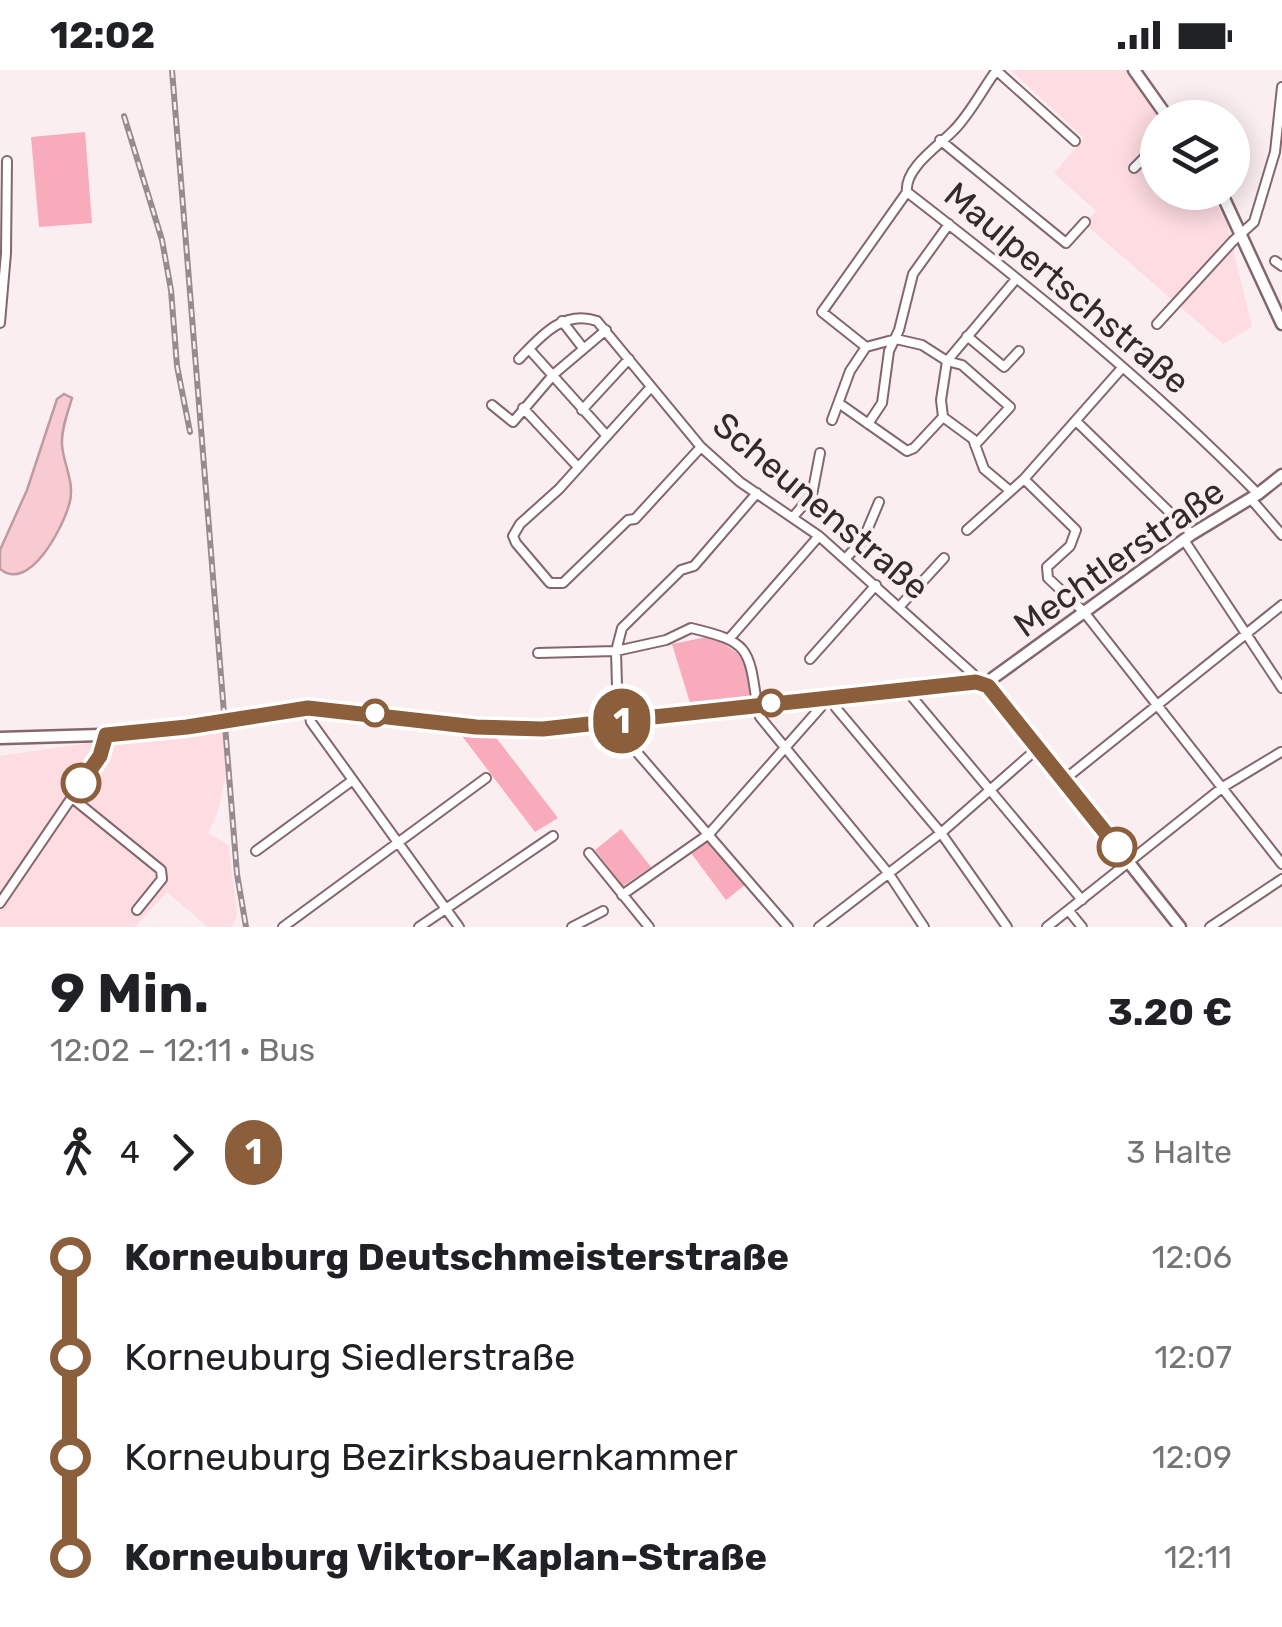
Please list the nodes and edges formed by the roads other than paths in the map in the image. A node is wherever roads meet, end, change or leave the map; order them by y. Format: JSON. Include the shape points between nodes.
{"nodes":[{"id":1,"x":996,"y":70,"type":"edge"},
{"id":2,"x":1134,"y":70,"type":"edge"},
{"id":3,"x":1282,"y":87,"type":"edge"},
{"id":4,"x":1155,"y":100,"type":"edge"},
{"id":5,"x":1281,"y":120,"type":"edge"},
{"id":6,"x":940,"y":140,"type":"junction"},
{"id":7,"x":1075,"y":142,"type":"dead end"},
{"id":8,"x":6,"y":162,"type":"dead end"},
{"id":9,"x":1140,"y":162,"type":"edge"},
{"id":10,"x":1134,"y":168,"type":"dead end"},
{"id":11,"x":907,"y":192,"type":"junction"},
{"id":12,"x":1230,"y":210,"type":"edge"},
{"id":13,"x":1085,"y":222,"type":"dead end"},
{"id":14,"x":949,"y":224,"type":"junction"},
{"id":15,"x":1242,"y":234,"type":"junction"},
{"id":16,"x":1016,"y":279,"type":"junction"},
{"id":17,"x":562,"y":321,"type":"junction"},
{"id":18,"x":0,"y":323,"type":"edge"},
{"id":19,"x":1158,"y":324,"type":"dead end"},
{"id":20,"x":1282,"y":324,"type":"edge"},
{"id":21,"x":606,"y":330,"type":"junction"},
{"id":22,"x":968,"y":336,"type":"junction"},
{"id":23,"x":896,"y":339,"type":"junction"},
{"id":24,"x":529,"y":348,"type":"junction"},
{"id":25,"x":583,"y":348,"type":"junction"},
{"id":26,"x":866,"y":348,"type":"junction"},
{"id":27,"x":1019,"y":351,"type":"dead end"},
{"id":28,"x":519,"y":359,"type":"dead end"},
{"id":29,"x":629,"y":360,"type":"junction"},
{"id":30,"x":947,"y":361,"type":"junction"},
{"id":31,"x":1122,"y":368,"type":"junction"},
{"id":32,"x":554,"y":374,"type":"junction"},
{"id":33,"x":651,"y":387,"type":"junction"},
{"id":34,"x":840,"y":404,"type":"junction"},
{"id":35,"x":492,"y":405,"type":"dead end"},
{"id":36,"x":523,"y":408,"type":"junction"},
{"id":37,"x":582,"y":410,"type":"junction"},
{"id":38,"x":943,"y":417,"type":"junction"},
{"id":39,"x":832,"y":420,"type":"dead end"},
{"id":40,"x":1076,"y":421,"type":"junction"},
{"id":41,"x":868,"y":424,"type":"junction"},
{"id":42,"x":607,"y":436,"type":"junction"},
{"id":43,"x":975,"y":445,"type":"junction"},
{"id":44,"x":700,"y":447,"type":"junction"},
{"id":45,"x":820,"y":453,"type":"dead end"},
{"id":46,"x":578,"y":467,"type":"junction"},
{"id":47,"x":1282,"y":476,"type":"edge"},
{"id":48,"x":1024,"y":479,"type":"junction"},
{"id":49,"x":1010,"y":490,"type":"junction"},
{"id":50,"x":757,"y":493,"type":"junction"},
{"id":51,"x":1255,"y":497,"type":"junction"},
{"id":52,"x":879,"y":502,"type":"dead end"},
{"id":53,"x":793,"y":518,"type":"junction"},
{"id":54,"x":968,"y":530,"type":"dead end"},
{"id":55,"x":1282,"y":535,"type":"edge"},
{"id":56,"x":819,"y":536,"type":"junction"},
{"id":57,"x":1188,"y":537,"type":"junction"},
{"id":58,"x":944,"y":558,"type":"dead end"},
{"id":59,"x":846,"y":560,"type":"junction"},
{"id":60,"x":876,"y":585,"type":"junction"},
{"id":61,"x":1282,"y":604,"type":"edge"},
{"id":62,"x":900,"y":606,"type":"junction"},
{"id":63,"x":1084,"y":612,"type":"junction"},
{"id":64,"x":1246,"y":634,"type":"junction"},
{"id":65,"x":729,"y":638,"type":"junction"},
{"id":66,"x":616,"y":651,"type":"junction"},
{"id":67,"x":538,"y":653,"type":"dead end"},
{"id":68,"x":810,"y":659,"type":"dead end"},
{"id":69,"x":976,"y":682,"type":"junction"},
{"id":70,"x":988,"y":686,"type":"junction"},
{"id":71,"x":1282,"y":688,"type":"edge"},
{"id":72,"x":910,"y":690,"type":"junction"},
{"id":73,"x":835,"y":698,"type":"junction"},
{"id":74,"x":820,"y":699,"type":"junction"},
{"id":75,"x":758,"y":704,"type":"junction"},
{"id":76,"x":1158,"y":704,"type":"junction"},
{"id":77,"x":308,"y":708,"type":"junction"},
{"id":78,"x":760,"y":717,"type":"dead end"},
{"id":79,"x":618,"y":721,"type":"junction"},
{"id":80,"x":106,"y":735,"type":"junction"},
{"id":81,"x":0,"y":738,"type":"edge"},
{"id":82,"x":1039,"y":746,"type":"junction"},
{"id":83,"x":783,"y":748,"type":"junction"},
{"id":84,"x":1281,"y":752,"type":"edge"},
{"id":85,"x":486,"y":778,"type":"dead end"},
{"id":86,"x":1065,"y":779,"type":"junction"},
{"id":87,"x":352,"y":780,"type":"junction"},
{"id":88,"x":1223,"y":787,"type":"junction"},
{"id":89,"x":990,"y":790,"type":"junction"},
{"id":90,"x":71,"y":798,"type":"junction"},
{"id":91,"x":941,"y":833,"type":"junction"},
{"id":92,"x":709,"y":834,"type":"junction"},
{"id":93,"x":552,"y":836,"type":"dead end"},
{"id":94,"x":398,"y":843,"type":"junction"},
{"id":95,"x":256,"y":851,"type":"dead end"},
{"id":96,"x":589,"y":852,"type":"dead end"},
{"id":97,"x":1129,"y":862,"type":"junction"},
{"id":98,"x":1282,"y":864,"type":"edge"},
{"id":99,"x":889,"y":874,"type":"junction"},
{"id":100,"x":1282,"y":879,"type":"edge"},
{"id":101,"x":622,"y":895,"type":"junction"},
{"id":102,"x":1082,"y":900,"type":"junction"},
{"id":103,"x":0,"y":903,"type":"edge"},
{"id":104,"x":137,"y":910,"type":"dead end"},
{"id":105,"x":446,"y":910,"type":"junction"},
{"id":106,"x":602,"y":910,"type":"dead end"},
{"id":107,"x":1070,"y":911,"type":"junction"},
{"id":108,"x":283,"y":927,"type":"edge"},
{"id":109,"x":419,"y":927,"type":"edge"},
{"id":110,"x":459,"y":927,"type":"edge"},
{"id":111,"x":572,"y":927,"type":"edge"},
{"id":112,"x":649,"y":927,"type":"edge"},
{"id":113,"x":788,"y":927,"type":"edge"},
{"id":114,"x":819,"y":927,"type":"edge"},
{"id":115,"x":924,"y":927,"type":"edge"},
{"id":116,"x":1007,"y":927,"type":"edge"},
{"id":117,"x":1047,"y":927,"type":"edge"},
{"id":118,"x":1082,"y":927,"type":"edge"},
{"id":119,"x":1180,"y":927,"type":"edge"},
{"id":120,"x":1210,"y":927,"type":"edge"}],
"edges":[{"from":1,"to":6,"type":"street","name":"Maulpertschstraße","via":[[956,129]]},
{"from":1,"to":7,"type":"street"},
{"from":2,"to":4,"type":"main road"},
{"from":3,"to":5,"type":"street"},
{"from":5,"to":15,"type":"street","via":[[1254,222]]},
{"from":6,"to":11,"type":"street","name":"Maulpertschstraße"},
{"from":6,"to":13,"type":"street","via":[[1066,243]]},
{"from":8,"to":18,"type":"street"},
{"from":9,"to":10,"type":"street"},
{"from":11,"to":14,"type":"street","name":"Maulpertschstraße"},
{"from":11,"to":26,"type":"street","via":[[822,312]]},
{"from":12,"to":15,"type":"main road"},
{"from":14,"to":16,"type":"street","name":"Maulpertschstraße"},
{"from":14,"to":23,"type":"street","via":[[913,274]]},
{"from":15,"to":19,"type":"street"},
{"from":15,"to":20,"type":"main road"},
{"from":16,"to":22,"type":"street"},
{"from":16,"to":31,"type":"street","name":"Maulpertschstraße"},
{"from":17,"to":21,"type":"street","name":"Scheunenstraße","via":[[582,317]]},
{"from":17,"to":24,"type":"street"},
{"from":17,"to":25,"type":"street"},
{"from":21,"to":25,"type":"street"},
{"from":21,"to":29,"type":"street","name":"Scheunenstraße"},
{"from":22,"to":27,"type":"street","via":[[1004,367]]},
{"from":22,"to":30,"type":"street"},
{"from":23,"to":26,"type":"street"},
{"from":23,"to":30,"type":"street","via":[[922,344]]},
{"from":23,"to":41,"type":"street","via":[[882,403]]},
{"from":24,"to":28,"type":"street"},
{"from":24,"to":32,"type":"street"},
{"from":25,"to":32,"type":"street"},
{"from":26,"to":34,"type":"street"},
{"from":29,"to":33,"type":"street","name":"Scheunenstraße"},
{"from":29,"to":37,"type":"street"},
{"from":30,"to":38,"type":"street"},
{"from":30,"to":43,"type":"street","via":[[962,365],[1010,408]]},
{"from":31,"to":40,"type":"street"},
{"from":31,"to":51,"type":"street","name":"Maulpertschstraße","via":[[1201,436]]},
{"from":32,"to":36,"type":"street"},
{"from":32,"to":37,"type":"street"},
{"from":33,"to":42,"type":"street"},
{"from":33,"to":44,"type":"street","name":"Scheunenstraße"},
{"from":34,"to":39,"type":"street"},
{"from":34,"to":41,"type":"street"},
{"from":35,"to":36,"type":"street","via":[[513,422]]},
{"from":36,"to":46,"type":"street"},
{"from":37,"to":42,"type":"street"},
{"from":38,"to":41,"type":"street","via":[[907,451]]},
{"from":38,"to":43,"type":"street"},
{"from":40,"to":48,"type":"street"},
{"from":40,"to":57,"type":"street"},
{"from":42,"to":46,"type":"street"},
{"from":43,"to":49,"type":"street","via":[[984,469]]},
{"from":44,"to":46,"type":"street","via":[[635,519],[558,586],[513,536]]},
{"from":44,"to":50,"type":"street","name":"Scheunenstraße"},
{"from":45,"to":53,"type":"street","via":[[812,494]]},
{"from":47,"to":51,"type":"main road","name":"Mechtlerstraße"},
{"from":48,"to":49,"type":"street"},
{"from":48,"to":63,"type":"street","via":[[1075,528],[1072,542],[1046,573]]},
{"from":49,"to":54,"type":"street"},
{"from":50,"to":53,"type":"street","name":"Scheunenstraße"},
{"from":50,"to":66,"type":"street","via":[[694,566],[681,570],[625,622]]},
{"from":51,"to":55,"type":"street","name":"Maulpertschstraße"},
{"from":51,"to":57,"type":"main road","name":"Mechtlerstraße"},
{"from":52,"to":59,"type":"street"},
{"from":53,"to":56,"type":"street","name":"Scheunenstraße"},
{"from":56,"to":59,"type":"street","name":"Scheunenstraße"},
{"from":56,"to":65,"type":"street"},
{"from":57,"to":63,"type":"main road","name":"Mechtlerstraße"},
{"from":57,"to":64,"type":"street"},
{"from":58,"to":62,"type":"street"},
{"from":59,"to":60,"type":"street","name":"Scheunenstraße"},
{"from":60,"to":62,"type":"street","name":"Scheunenstraße"},
{"from":60,"to":68,"type":"street"},
{"from":61,"to":64,"type":"street"},
{"from":62,"to":69,"type":"street","name":"Scheunenstraße"},
{"from":63,"to":70,"type":"main road","name":"Mechtlerstraße"},
{"from":63,"to":76,"type":"street"},
{"from":64,"to":71,"type":"street"},
{"from":64,"to":76,"type":"street"},
{"from":65,"to":66,"type":"street","via":[[691,628]]},
{"from":65,"to":75,"type":"street","via":[[752,661]]},
{"from":66,"to":67,"type":"street"},
{"from":66,"to":79,"type":"street"},
{"from":69,"to":70,"type":"main road"},
{"from":69,"to":72,"type":"main road"},
{"from":70,"to":82,"type":"main road"},
{"from":72,"to":73,"type":"main road"},
{"from":72,"to":89,"type":"street"},
{"from":73,"to":74,"type":"main road"},
{"from":73,"to":91,"type":"street","via":[[836,708]]},
{"from":74,"to":75,"type":"main road"},
{"from":74,"to":83,"type":"street","via":[[821,707]]},
{"from":75,"to":79,"type":"main road"},
{"from":76,"to":86,"type":"street"},
{"from":76,"to":88,"type":"street"},
{"from":77,"to":79,"type":"main road","via":[[505,730]]},
{"from":77,"to":80,"type":"main road"},
{"from":77,"to":87,"type":"street"},
{"from":78,"to":83,"type":"street"},
{"from":79,"to":92,"type":"street","via":[[622,735]]},
{"from":80,"to":81,"type":"main road"},
{"from":80,"to":90,"type":"street"},
{"from":82,"to":86,"type":"main road"},
{"from":82,"to":89,"type":"street"},
{"from":83,"to":92,"type":"street"},
{"from":83,"to":99,"type":"street"},
{"from":84,"to":88,"type":"street"},
{"from":85,"to":94,"type":"street"},
{"from":86,"to":97,"type":"main road"},
{"from":87,"to":94,"type":"street"},
{"from":87,"to":95,"type":"street"},
{"from":88,"to":97,"type":"street"},
{"from":88,"to":98,"type":"street"},
{"from":89,"to":91,"type":"street"},
{"from":89,"to":102,"type":"street"},
{"from":90,"to":103,"type":"street"},
{"from":90,"to":104,"type":"street","via":[[163,874]]},
{"from":91,"to":99,"type":"street"},
{"from":91,"to":116,"type":"street"},
{"from":92,"to":101,"type":"street"},
{"from":92,"to":113,"type":"street"},
{"from":93,"to":105,"type":"street"},
{"from":94,"to":105,"type":"street"},
{"from":94,"to":108,"type":"street"},
{"from":96,"to":101,"type":"street"},
{"from":97,"to":102,"type":"street"},
{"from":97,"to":119,"type":"main road"},
{"from":99,"to":114,"type":"street"},
{"from":99,"to":115,"type":"street"},
{"from":100,"to":120,"type":"street"},
{"from":101,"to":112,"type":"street"},
{"from":102,"to":107,"type":"street"},
{"from":105,"to":109,"type":"street"},
{"from":105,"to":110,"type":"street"},
{"from":106,"to":111,"type":"street"},
{"from":107,"to":117,"type":"street"},
{"from":107,"to":118,"type":"street"}]}
